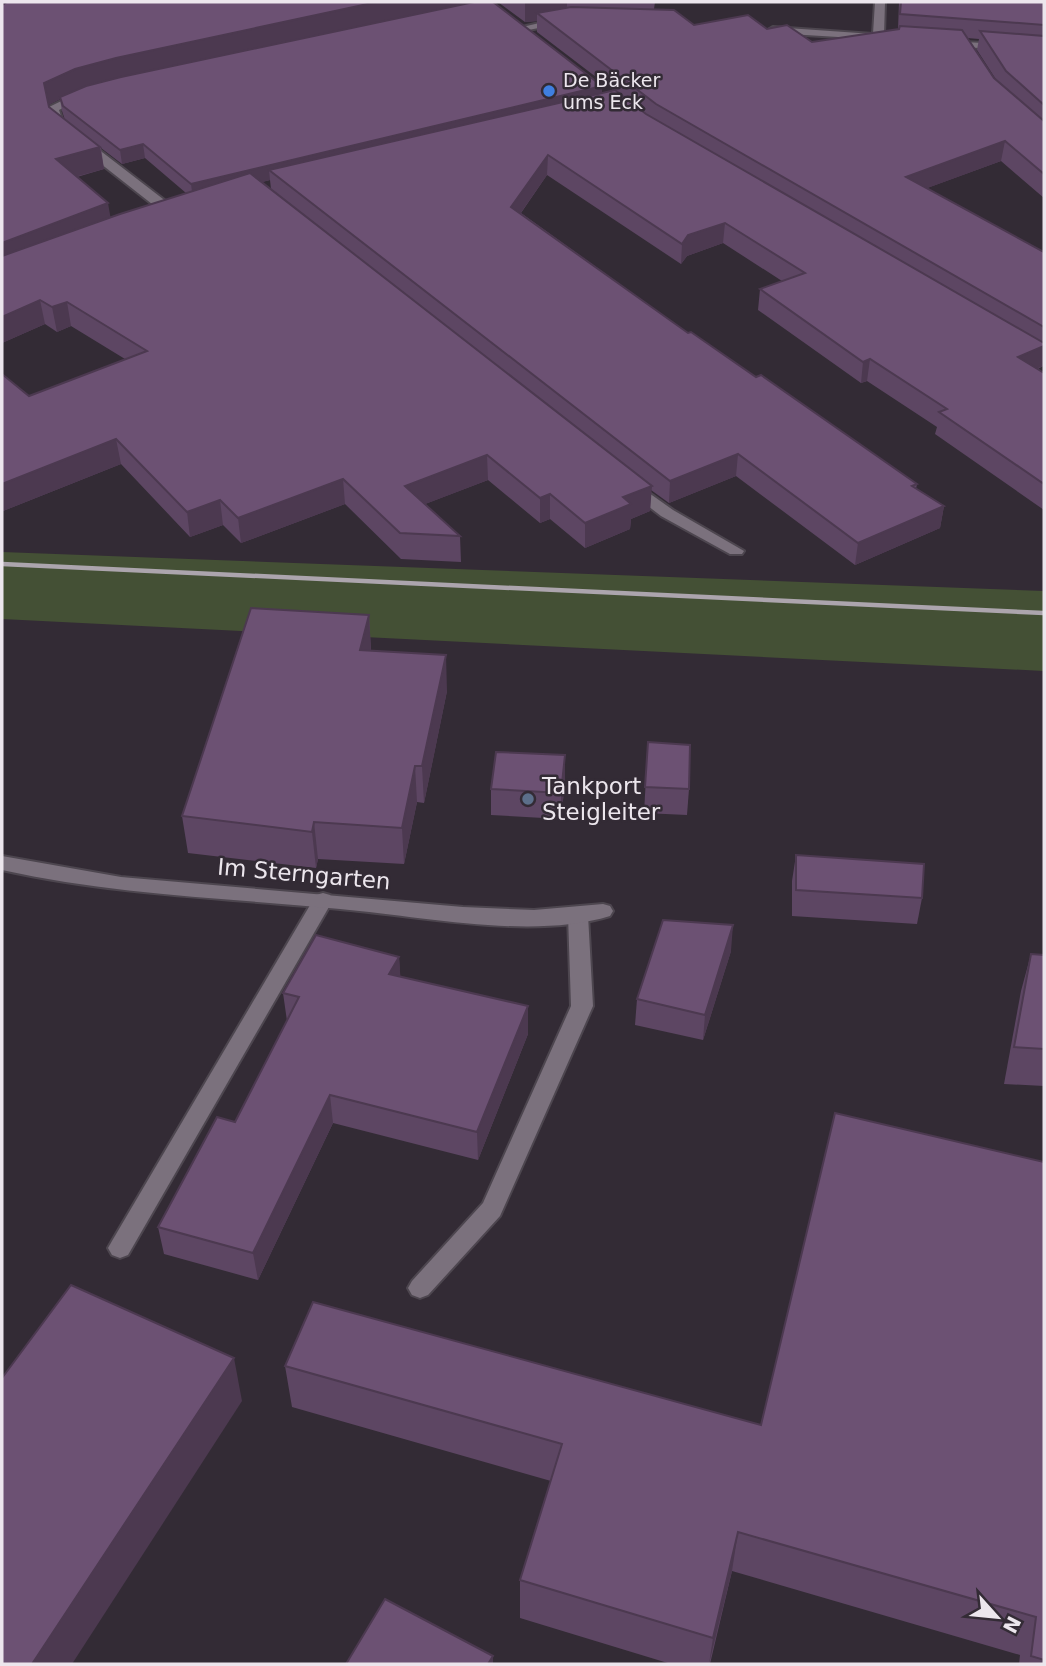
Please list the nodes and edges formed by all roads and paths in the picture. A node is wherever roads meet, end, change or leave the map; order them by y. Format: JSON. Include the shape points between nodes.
{"nodes":[{"id":1,"x":880,"y":2,"type":"edge"},
{"id":2,"x":570,"y":20,"type":"edge"},
{"id":3,"x":523,"y":28,"type":"edge"},
{"id":4,"x":757,"y":29,"type":"edge"},
{"id":5,"x":940,"y":42,"type":"edge"},
{"id":6,"x":965,"y":44,"type":"junction"},
{"id":7,"x":1044,"y":49,"type":"edge"},
{"id":8,"x":974,"y":57,"type":"edge"},
{"id":9,"x":95,"y":92,"type":"edge"},
{"id":10,"x":171,"y":212,"type":"edge"},
{"id":11,"x":623,"y":478,"type":"edge"},
{"id":12,"x":736,"y":551,"type":"dead end"},
{"id":13,"x":2,"y":863,"type":"edge"},
{"id":14,"x":323,"y":900,"type":"junction"},
{"id":15,"x":603,"y":911,"type":"dead end"},
{"id":16,"x":578,"y":915,"type":"junction"},
{"id":17,"x":120,"y":1248,"type":"dead end"},
{"id":18,"x":420,"y":1288,"type":"dead end"}],
"edges":[{"from":1,"to":4,"type":"street","via":[[884,38]]},
{"from":2,"to":3,"type":"street"},
{"from":5,"to":6,"type":"street"},
{"from":6,"to":7,"type":"street"},
{"from":6,"to":8,"type":"street"},
{"from":9,"to":10,"type":"street","via":[[53,108],[58,124]]},
{"from":11,"to":12,"type":"street","via":[[667,513]]},
{"from":13,"to":14,"type":"street","name":"Im Sterngarten","via":[[138,885]]},
{"from":14,"to":16,"type":"street","name":"Im Sterngarten","via":[[530,917]]},
{"from":14,"to":17,"type":"street"},
{"from":15,"to":16,"type":"street","name":"Im Sterngarten"},
{"from":16,"to":18,"type":"street","via":[[582,1006],[492,1209]]}]}
